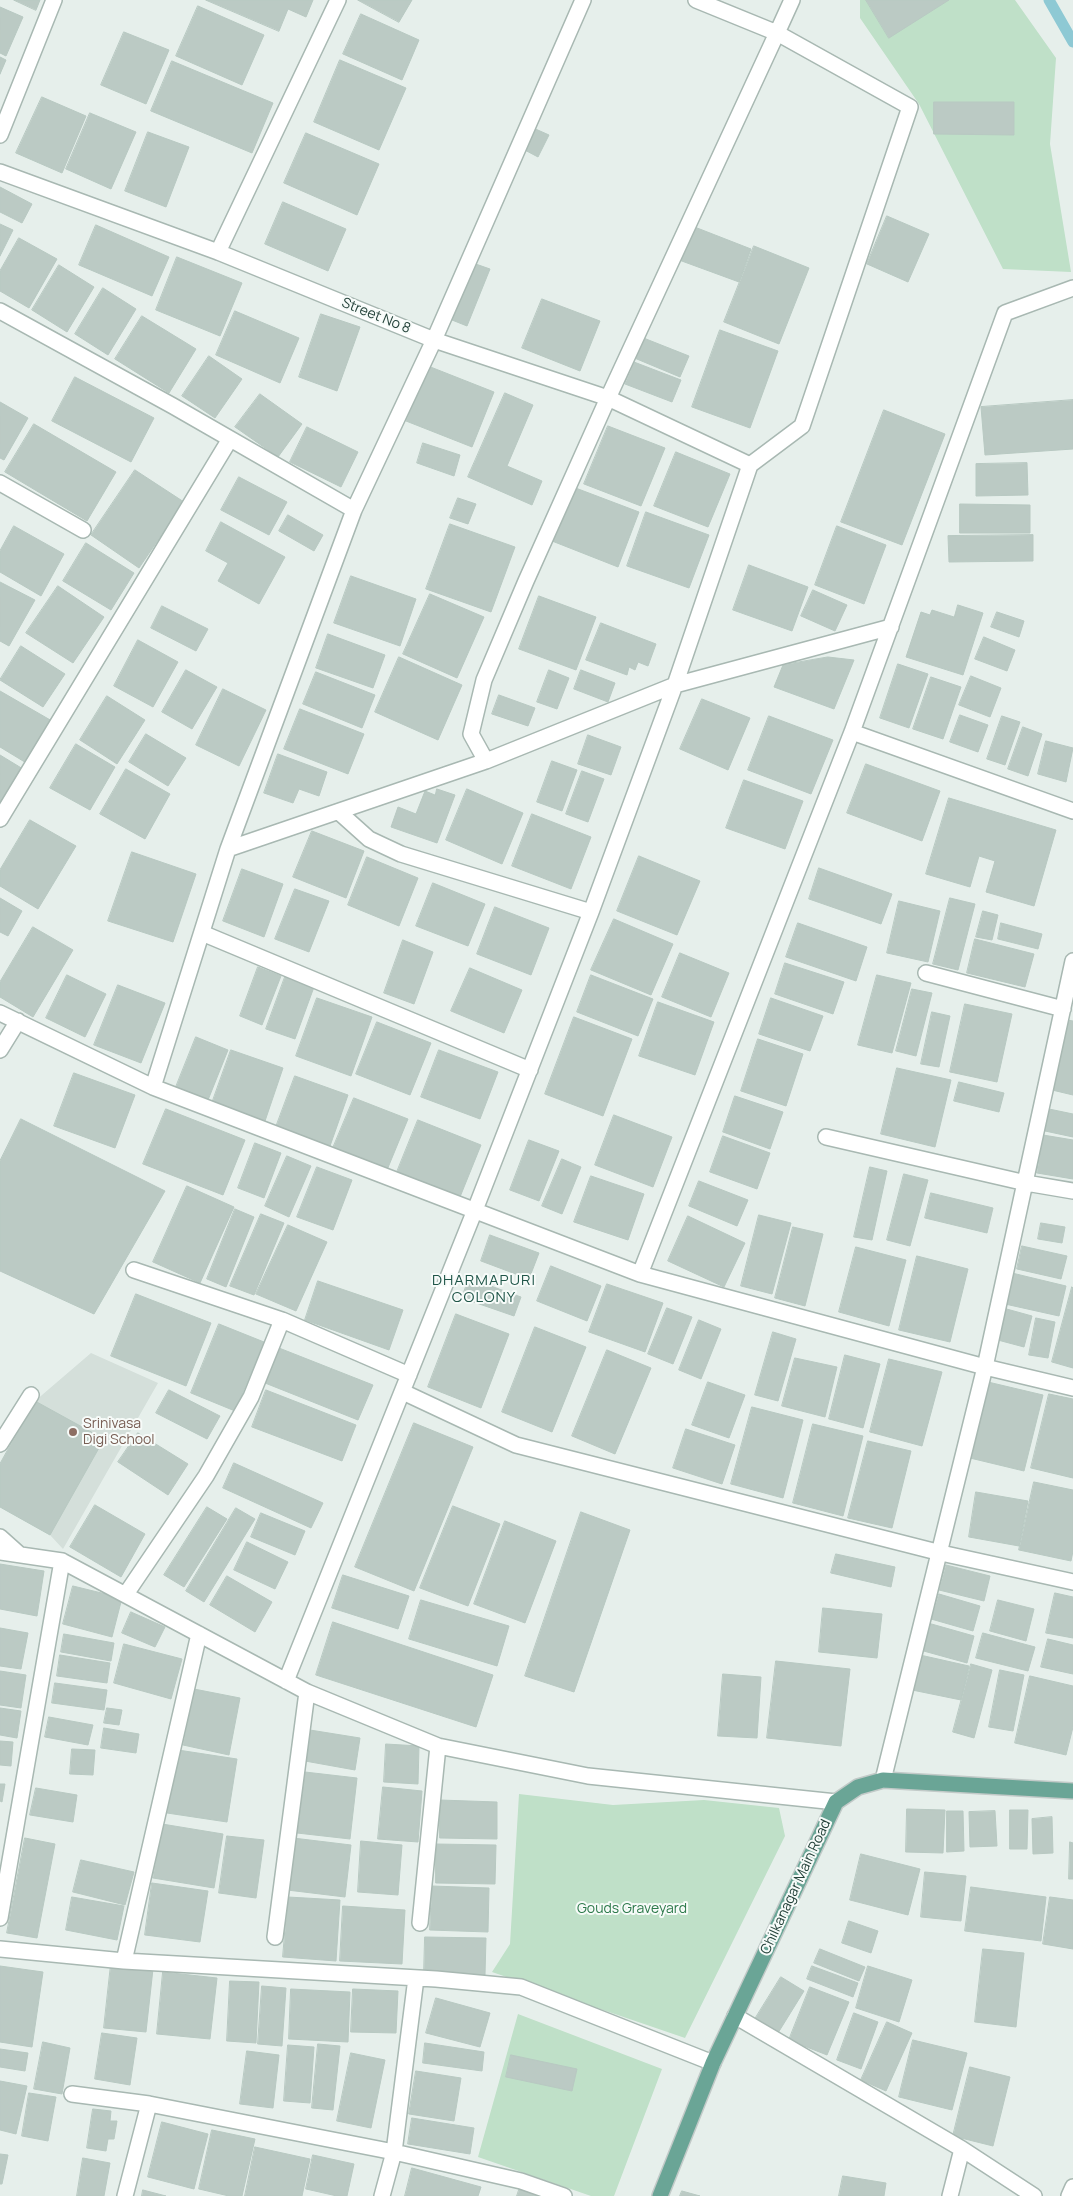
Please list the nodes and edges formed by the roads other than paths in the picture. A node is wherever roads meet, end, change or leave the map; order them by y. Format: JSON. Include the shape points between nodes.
{"nodes":[{"id":1,"x":54,"y":0,"type":"edge"},
{"id":2,"x":338,"y":0,"type":"edge"},
{"id":3,"x":583,"y":0,"type":"edge"},
{"id":4,"x":696,"y":0,"type":"edge"},
{"id":5,"x":792,"y":0,"type":"edge"},
{"id":6,"x":777,"y":33,"type":"junction"},
{"id":7,"x":0,"y":135,"type":"edge"},
{"id":8,"x":0,"y":172,"type":"edge"},
{"id":9,"x":218,"y":252,"type":"junction"},
{"id":10,"x":1073,"y":288,"type":"edge"},
{"id":11,"x":0,"y":311,"type":"edge"},
{"id":12,"x":434,"y":340,"type":"junction"},
{"id":13,"x":608,"y":398,"type":"junction"},
{"id":14,"x":230,"y":439,"type":"junction"},
{"id":15,"x":750,"y":465,"type":"junction"},
{"id":16,"x":0,"y":482,"type":"edge"},
{"id":17,"x":354,"y":510,"type":"junction"},
{"id":18,"x":83,"y":530,"type":"dead end"},
{"id":19,"x":891,"y":627,"type":"junction"},
{"id":20,"x":675,"y":685,"type":"junction"},
{"id":21,"x":852,"y":732,"type":"junction"},
{"id":22,"x":486,"y":761,"type":"junction"},
{"id":23,"x":1073,"y":811,"type":"edge"},
{"id":24,"x":340,"y":813,"type":"junction"},
{"id":25,"x":0,"y":819,"type":"edge"},
{"id":26,"x":228,"y":850,"type":"junction"},
{"id":27,"x":591,"y":912,"type":"junction"},
{"id":28,"x":202,"y":933,"type":"junction"},
{"id":29,"x":1073,"y":961,"type":"edge"},
{"id":30,"x":926,"y":973,"type":"dead end"},
{"id":31,"x":1063,"y":1009,"type":"junction"},
{"id":32,"x":0,"y":1013,"type":"edge"},
{"id":33,"x":18,"y":1022,"type":"junction"},
{"id":34,"x":0,"y":1050,"type":"edge"},
{"id":35,"x":530,"y":1070,"type":"junction"},
{"id":36,"x":153,"y":1087,"type":"junction"},
{"id":37,"x":826,"y":1137,"type":"dead end"},
{"id":38,"x":1026,"y":1182,"type":"junction"},
{"id":39,"x":1073,"y":1191,"type":"edge"},
{"id":40,"x":476,"y":1210,"type":"junction"},
{"id":41,"x":134,"y":1270,"type":"dead end"},
{"id":42,"x":640,"y":1274,"type":"junction"},
{"id":43,"x":282,"y":1320,"type":"junction"},
{"id":44,"x":986,"y":1367,"type":"junction"},
{"id":45,"x":409,"y":1375,"type":"junction"},
{"id":46,"x":1073,"y":1388,"type":"edge"},
{"id":47,"x":403,"y":1392,"type":"junction"},
{"id":48,"x":31,"y":1395,"type":"dead end"},
{"id":49,"x":0,"y":1444,"type":"edge"},
{"id":50,"x":0,"y":1537,"type":"edge"},
{"id":51,"x":0,"y":1552,"type":"edge"},
{"id":52,"x":941,"y":1553,"type":"junction"},
{"id":53,"x":19,"y":1554,"type":"junction"},
{"id":54,"x":62,"y":1561,"type":"junction"},
{"id":55,"x":1073,"y":1582,"type":"edge"},
{"id":56,"x":126,"y":1594,"type":"junction"},
{"id":57,"x":199,"y":1634,"type":"junction"},
{"id":58,"x":286,"y":1681,"type":"junction"},
{"id":59,"x":307,"y":1692,"type":"junction"},
{"id":60,"x":438,"y":1746,"type":"junction"},
{"id":61,"x":883,"y":1780,"type":"junction"},
{"id":62,"x":1073,"y":1791,"type":"edge"},
{"id":63,"x":836,"y":1802,"type":"junction"},
{"id":64,"x":0,"y":1918,"type":"edge"},
{"id":65,"x":420,"y":1923,"type":"dead end"},
{"id":66,"x":275,"y":1937,"type":"dead end"},
{"id":67,"x":0,"y":1949,"type":"edge"},
{"id":68,"x":124,"y":1961,"type":"junction"},
{"id":69,"x":416,"y":1978,"type":"junction"},
{"id":70,"x":736,"y":2016,"type":"junction"},
{"id":71,"x":713,"y":2063,"type":"junction"},
{"id":72,"x":72,"y":2094,"type":"dead end"},
{"id":73,"x":149,"y":2104,"type":"junction"},
{"id":74,"x":962,"y":2149,"type":"junction"},
{"id":75,"x":394,"y":2152,"type":"junction"},
{"id":76,"x":1073,"y":2187,"type":"edge"},
{"id":77,"x":124,"y":2196,"type":"edge"},
{"id":78,"x":382,"y":2196,"type":"edge"},
{"id":79,"x":564,"y":2196,"type":"edge"},
{"id":80,"x":660,"y":2196,"type":"edge"},
{"id":81,"x":950,"y":2196,"type":"edge"},
{"id":82,"x":1034,"y":2196,"type":"edge"},
{"id":83,"x":1069,"y":2196,"type":"edge"}],
"edges":[{"from":1,"to":7,"type":"street"},
{"from":2,"to":9,"type":"street"},
{"from":3,"to":12,"type":"street"},
{"from":4,"to":6,"type":"street"},
{"from":5,"to":6,"type":"street"},
{"from":6,"to":13,"type":"street"},
{"from":6,"to":15,"type":"street","via":[[910,107],[802,426]]},
{"from":8,"to":9,"type":"street","name":"Street No 8"},
{"from":9,"to":12,"type":"street","name":"Street No 8"},
{"from":10,"to":19,"type":"street","via":[[1005,313]]},
{"from":11,"to":14,"type":"street"},
{"from":12,"to":13,"type":"street","name":"Street No 8"},
{"from":12,"to":17,"type":"street"},
{"from":13,"to":15,"type":"street","name":"Street No 8"},
{"from":13,"to":22,"type":"street","via":[[484,680],[471,734]]},
{"from":14,"to":17,"type":"street"},
{"from":14,"to":25,"type":"street"},
{"from":15,"to":20,"type":"street"},
{"from":16,"to":18,"type":"street"},
{"from":17,"to":26,"type":"street"},
{"from":19,"to":20,"type":"street"},
{"from":19,"to":21,"type":"street"},
{"from":20,"to":22,"type":"street"},
{"from":20,"to":27,"type":"street"},
{"from":21,"to":23,"type":"street"},
{"from":21,"to":42,"type":"street"},
{"from":22,"to":24,"type":"street"},
{"from":24,"to":26,"type":"street"},
{"from":24,"to":27,"type":"street","via":[[369,839],[400,854]]},
{"from":26,"to":28,"type":"street"},
{"from":27,"to":35,"type":"street"},
{"from":28,"to":35,"type":"street"},
{"from":28,"to":36,"type":"street"},
{"from":29,"to":31,"type":"street"},
{"from":30,"to":31,"type":"street"},
{"from":31,"to":38,"type":"street"},
{"from":32,"to":33,"type":"street"},
{"from":33,"to":34,"type":"street"},
{"from":33,"to":36,"type":"street"},
{"from":35,"to":40,"type":"street"},
{"from":36,"to":40,"type":"street"},
{"from":37,"to":38,"type":"street"},
{"from":38,"to":39,"type":"street"},
{"from":38,"to":44,"type":"street"},
{"from":40,"to":42,"type":"street"},
{"from":40,"to":45,"type":"street"},
{"from":41,"to":43,"type":"street"},
{"from":42,"to":44,"type":"street"},
{"from":43,"to":45,"type":"street"},
{"from":43,"to":56,"type":"street","via":[[251,1397],[206,1476]]},
{"from":44,"to":46,"type":"street"},
{"from":44,"to":52,"type":"street"},
{"from":45,"to":47,"type":"street"},
{"from":47,"to":52,"type":"street","via":[[516,1445]]},
{"from":47,"to":58,"type":"street"},
{"from":48,"to":49,"type":"street"},
{"from":50,"to":53,"type":"street"},
{"from":51,"to":53,"type":"street"},
{"from":52,"to":55,"type":"street"},
{"from":52,"to":61,"type":"street"},
{"from":53,"to":54,"type":"street"},
{"from":54,"to":56,"type":"street"},
{"from":54,"to":64,"type":"street"},
{"from":56,"to":57,"type":"street"},
{"from":57,"to":58,"type":"street"},
{"from":57,"to":68,"type":"street"},
{"from":58,"to":59,"type":"street"},
{"from":59,"to":60,"type":"street"},
{"from":59,"to":66,"type":"street"},
{"from":60,"to":63,"type":"street","via":[[588,1776]]},
{"from":60,"to":65,"type":"street"},
{"from":61,"to":62,"type":"main road","name":"Chilkanagar Main Road"},
{"from":61,"to":63,"type":"main road","name":"Chilkanagar Main Road","via":[[858,1787]]},
{"from":63,"to":70,"type":"main road","name":"Chilkanagar Main Road"},
{"from":67,"to":68,"type":"street"},
{"from":68,"to":69,"type":"street"},
{"from":69,"to":71,"type":"street","via":[[521,1987]]},
{"from":69,"to":75,"type":"street"},
{"from":70,"to":71,"type":"main road","name":"Chilkanagar Main Road"},
{"from":70,"to":74,"type":"street"},
{"from":71,"to":80,"type":"main road","name":"Chilkanagar Main Road"},
{"from":72,"to":73,"type":"street"},
{"from":73,"to":75,"type":"street"},
{"from":73,"to":77,"type":"street"},
{"from":74,"to":81,"type":"street"},
{"from":74,"to":82,"type":"street"},
{"from":75,"to":78,"type":"street"},
{"from":75,"to":79,"type":"street","via":[[521,2181]]},
{"from":76,"to":83,"type":"street"}]}
